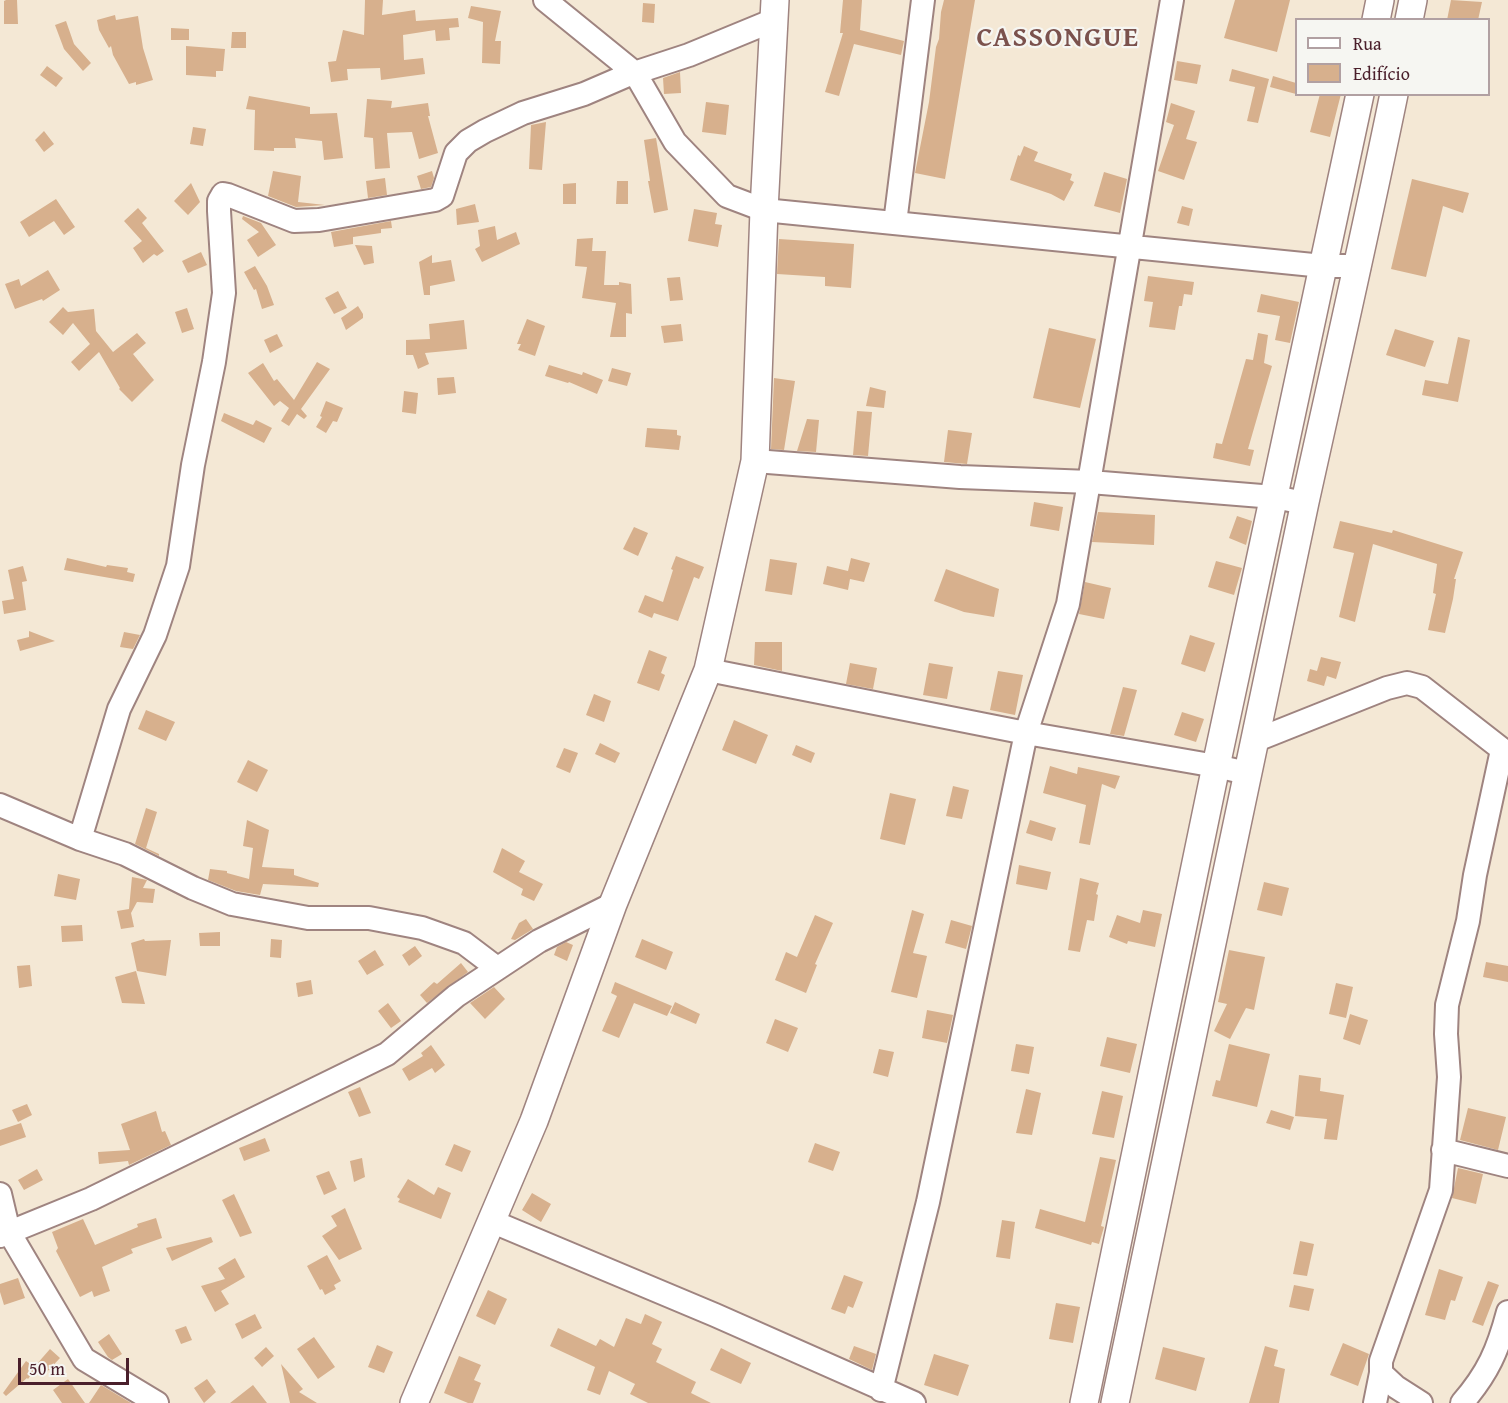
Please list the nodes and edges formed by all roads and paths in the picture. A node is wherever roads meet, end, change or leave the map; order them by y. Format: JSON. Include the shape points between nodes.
{"nodes":[{"id":1,"x":544,"y":0,"type":"edge"},
{"id":2,"x":922,"y":0,"type":"edge"},
{"id":3,"x":1172,"y":0,"type":"edge"},
{"id":4,"x":1380,"y":0,"type":"edge"},
{"id":5,"x":1413,"y":0,"type":"edge"},
{"id":6,"x":774,"y":10,"type":"edge"},
{"id":7,"x":1376,"y":18,"type":"edge"},
{"id":8,"x":1409,"y":18,"type":"edge"},
{"id":9,"x":635,"y":73,"type":"junction"},
{"id":10,"x":1360,"y":96,"type":"edge"},
{"id":11,"x":1394,"y":96,"type":"edge"},
{"id":12,"x":764,"y":210,"type":"junction"},
{"id":13,"x":895,"y":223,"type":"junction"},
{"id":14,"x":1129,"y":246,"type":"junction"},
{"id":15,"x":1323,"y":266,"type":"junction"},
{"id":16,"x":1359,"y":266,"type":"junction"},
{"id":17,"x":754,"y":461,"type":"junction"},
{"id":18,"x":1090,"y":482,"type":"junction"},
{"id":19,"x":1274,"y":497,"type":"junction"},
{"id":20,"x":1305,"y":503,"type":"junction"},
{"id":21,"x":708,"y":670,"type":"junction"},
{"id":22,"x":1026,"y":733,"type":"junction"},
{"id":23,"x":1254,"y":741,"type":"junction"},
{"id":24,"x":1505,"y":752,"type":"edge"},
{"id":25,"x":1216,"y":766,"type":"junction"},
{"id":26,"x":1247,"y":773,"type":"junction"},
{"id":27,"x":0,"y":805,"type":"edge"},
{"id":28,"x":80,"y":839,"type":"junction"},
{"id":29,"x":613,"y":904,"type":"junction"},
{"id":30,"x":498,"y":968,"type":"junction"},
{"id":31,"x":1443,"y":1150,"type":"junction"},
{"id":32,"x":1508,"y":1166,"type":"edge"},
{"id":33,"x":0,"y":1194,"type":"edge"},
{"id":34,"x":491,"y":1221,"type":"junction"},
{"id":35,"x":4,"y":1234,"type":"edge"},
{"id":36,"x":1508,"y":1312,"type":"edge"},
{"id":37,"x":1381,"y":1373,"type":"junction"},
{"id":38,"x":882,"y":1390,"type":"junction"},
{"id":39,"x":157,"y":1403,"type":"edge"},
{"id":40,"x":414,"y":1403,"type":"edge"},
{"id":41,"x":914,"y":1403,"type":"edge"},
{"id":42,"x":1084,"y":1403,"type":"edge"},
{"id":43,"x":1115,"y":1403,"type":"edge"},
{"id":44,"x":1375,"y":1403,"type":"edge"},
{"id":45,"x":1421,"y":1403,"type":"edge"},
{"id":46,"x":1462,"y":1403,"type":"edge"}],
"edges":[{"from":1,"to":9,"type":"street"},
{"from":2,"to":13,"type":"street"},
{"from":3,"to":14,"type":"street"},
{"from":4,"to":7,"type":"main road"},
{"from":5,"to":8,"type":"main road"},
{"from":6,"to":9,"type":"street","via":[[689,55]]},
{"from":6,"to":12,"type":"main road"},
{"from":9,"to":12,"type":"street","via":[[675,142],[727,196]]},
{"from":9,"to":28,"type":"street","via":[[523,113],[468,141],[456,153],[442,196],[435,200],[294,221],[228,195],[220,196],[224,293],[178,566],[155,635],[119,709]]},
{"from":10,"to":15,"type":"main road"},
{"from":11,"to":16,"type":"main road"},
{"from":12,"to":13,"type":"street"},
{"from":12,"to":17,"type":"main road"},
{"from":13,"to":14,"type":"street"},
{"from":14,"to":15,"type":"street"},
{"from":14,"to":18,"type":"street"},
{"from":15,"to":16,"type":"street"},
{"from":15,"to":19,"type":"main road"},
{"from":16,"to":20,"type":"main road"},
{"from":17,"to":18,"type":"street","via":[[960,477]]},
{"from":17,"to":21,"type":"main road"},
{"from":18,"to":19,"type":"street"},
{"from":18,"to":22,"type":"street","via":[[1068,604]]},
{"from":19,"to":20,"type":"street"},
{"from":19,"to":25,"type":"main road"},
{"from":20,"to":23,"type":"main road"},
{"from":21,"to":22,"type":"street"},
{"from":21,"to":29,"type":"main road"},
{"from":22,"to":25,"type":"street"},
{"from":22,"to":38,"type":"street","via":[[928,1202]]},
{"from":23,"to":24,"type":"street","via":[[1407,683],[1422,687]]},
{"from":23,"to":26,"type":"main road"},
{"from":24,"to":31,"type":"street","via":[[1448,1005],[1449,1077]]},
{"from":25,"to":26,"type":"street"},
{"from":25,"to":42,"type":"main road"},
{"from":26,"to":43,"type":"main road"},
{"from":27,"to":28,"type":"street"},
{"from":28,"to":30,"type":"street","via":[[125,854],[232,904],[308,918],[369,918],[422,928],[464,943]]},
{"from":29,"to":30,"type":"street","via":[[539,941]]},
{"from":29,"to":34,"type":"main road","via":[[534,1121]]},
{"from":30,"to":35,"type":"street","via":[[456,996],[387,1054],[91,1199]]},
{"from":31,"to":32,"type":"street"},
{"from":31,"to":37,"type":"street","via":[[1442,1190],[1381,1361]]},
{"from":33,"to":35,"type":"street"},
{"from":34,"to":38,"type":"street"},
{"from":34,"to":40,"type":"main road"},
{"from":35,"to":39,"type":"street","via":[[84,1359]]},
{"from":36,"to":46,"type":"street","via":[[1494,1357]]},
{"from":37,"to":44,"type":"street"},
{"from":37,"to":45,"type":"street"},
{"from":38,"to":41,"type":"street"}]}
